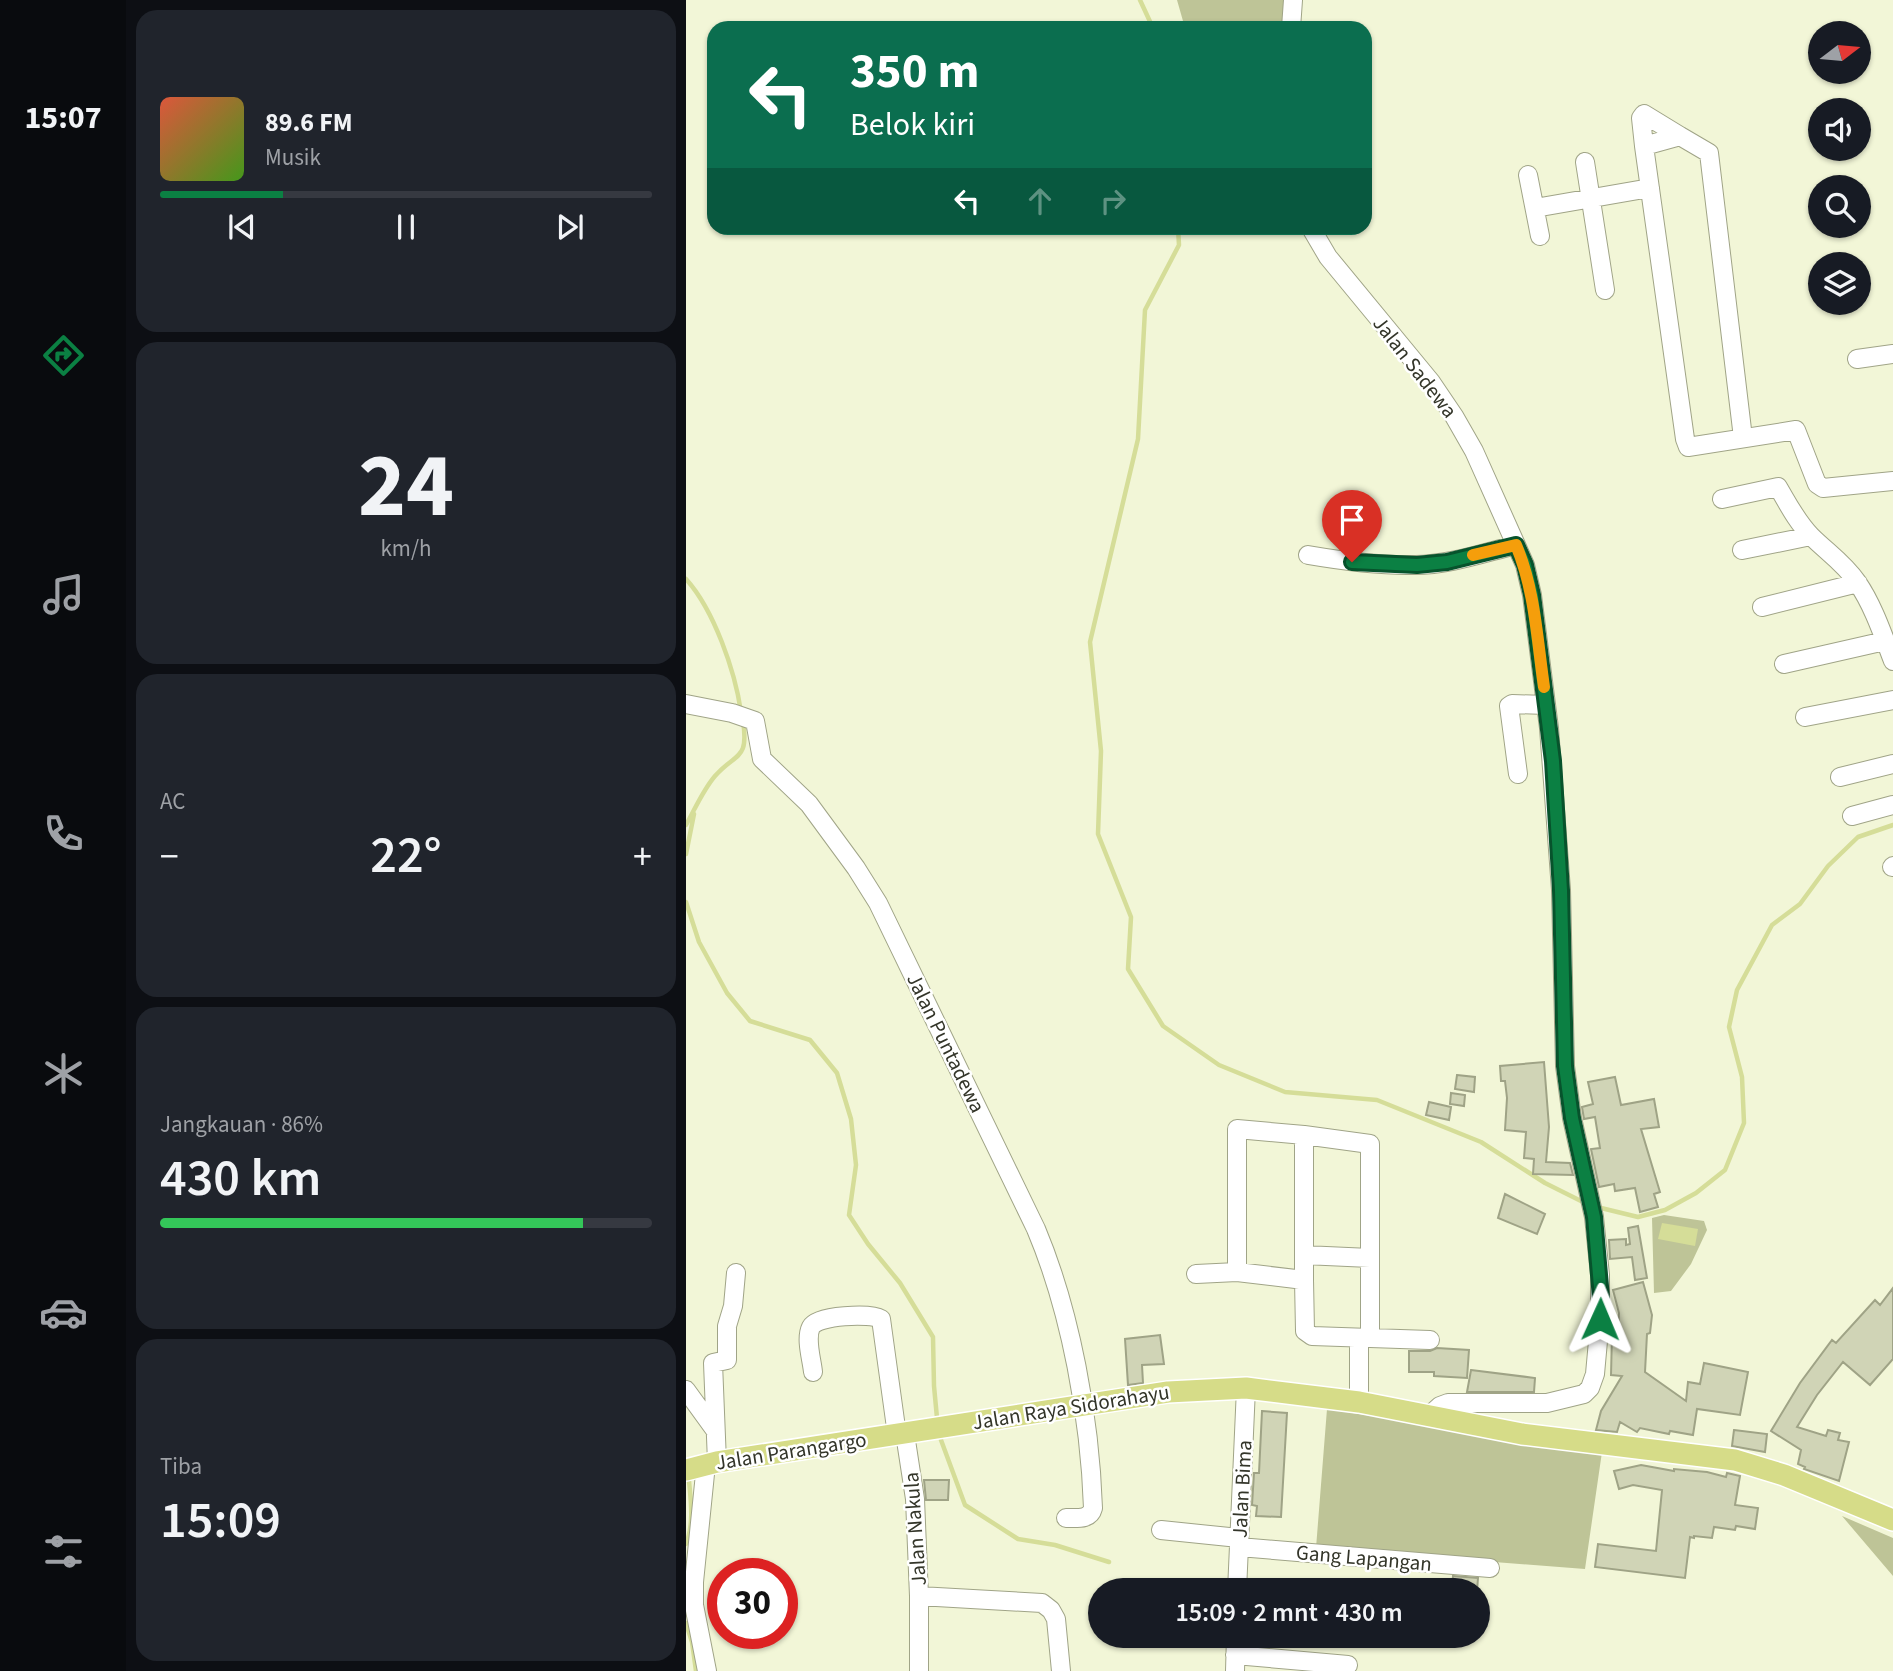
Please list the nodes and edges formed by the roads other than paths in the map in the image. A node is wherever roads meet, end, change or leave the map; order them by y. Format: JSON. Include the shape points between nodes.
{"nodes":[{"id":1,"x":1293,"y":0,"type":"edge"},
{"id":2,"x":1292,"y":21,"type":"edge"},
{"id":3,"x":1679,"y":136,"type":"junction"},
{"id":4,"x":1644,"y":146,"type":"junction"},
{"id":5,"x":1585,"y":162,"type":"dead end"},
{"id":6,"x":1528,"y":174,"type":"dead end"},
{"id":7,"x":1650,"y":188,"type":"junction"},
{"id":8,"x":1591,"y":198,"type":"junction"},
{"id":9,"x":1535,"y":208,"type":"junction"},
{"id":10,"x":1315,"y":235,"type":"edge"},
{"id":11,"x":1539,"y":236,"type":"dead end"},
{"id":12,"x":1605,"y":290,"type":"dead end"},
{"id":13,"x":1893,"y":354,"type":"edge"},
{"id":14,"x":1857,"y":359,"type":"dead end"},
{"id":15,"x":1743,"y":439,"type":"junction"},
{"id":16,"x":1893,"y":481,"type":"edge"},
{"id":17,"x":1722,"y":499,"type":"dead end"},
{"id":18,"x":1811,"y":536,"type":"junction"},
{"id":19,"x":1516,"y":545,"type":"junction"},
{"id":20,"x":1742,"y":550,"type":"dead end"},
{"id":21,"x":1308,"y":555,"type":"dead end"},
{"id":22,"x":1858,"y":583,"type":"junction"},
{"id":23,"x":1762,"y":607,"type":"dead end"},
{"id":24,"x":1885,"y":641,"type":"junction"},
{"id":25,"x":1893,"y":661,"type":"edge"},
{"id":26,"x":1784,"y":664,"type":"dead end"},
{"id":27,"x":1893,"y":700,"type":"edge"},
{"id":28,"x":686,"y":704,"type":"edge"},
{"id":29,"x":1546,"y":705,"type":"junction"},
{"id":30,"x":1805,"y":717,"type":"dead end"},
{"id":31,"x":1893,"y":764,"type":"edge"},
{"id":32,"x":1518,"y":774,"type":"dead end"},
{"id":33,"x":1840,"y":777,"type":"dead end"},
{"id":34,"x":1893,"y":805,"type":"edge"},
{"id":35,"x":1852,"y":816,"type":"dead end"},
{"id":36,"x":1304,"y":1135,"type":"junction"},
{"id":37,"x":1304,"y":1255,"type":"junction"},
{"id":38,"x":1370,"y":1258,"type":"junction"},
{"id":39,"x":1237,"y":1272,"type":"junction"},
{"id":40,"x":736,"y":1273,"type":"dead end"},
{"id":41,"x":1196,"y":1274,"type":"dead end"},
{"id":42,"x":1304,"y":1280,"type":"junction"},
{"id":43,"x":1364,"y":1338,"type":"junction"},
{"id":44,"x":1430,"y":1340,"type":"dead end"},
{"id":45,"x":813,"y":1372,"type":"dead end"},
{"id":46,"x":1246,"y":1388,"type":"junction"},
{"id":47,"x":686,"y":1390,"type":"edge"},
{"id":48,"x":1359,"y":1402,"type":"junction"},
{"id":49,"x":1084,"y":1404,"type":"junction"},
{"id":50,"x":1430,"y":1415,"type":"junction"},
{"id":51,"x":715,"y":1430,"type":"junction"},
{"id":52,"x":901,"y":1434,"type":"junction"},
{"id":53,"x":703,"y":1465,"type":"edge"},
{"id":54,"x":1066,"y":1518,"type":"dead end"},
{"id":55,"x":1893,"y":1520,"type":"edge"},
{"id":56,"x":1161,"y":1530,"type":"dead end"},
{"id":57,"x":1239,"y":1543,"type":"junction"},
{"id":58,"x":1490,"y":1568,"type":"dead end"},
{"id":59,"x":1238,"y":1578,"type":"edge"},
{"id":60,"x":919,"y":1595,"type":"junction"},
{"id":61,"x":1235,"y":1663,"type":"edge"},
{"id":62,"x":1348,"y":1665,"type":"dead end"},
{"id":63,"x":707,"y":1671,"type":"edge"},
{"id":64,"x":919,"y":1671,"type":"edge"},
{"id":65,"x":1061,"y":1671,"type":"edge"}],
"edges":[{"from":1,"to":2,"type":"street"},
{"from":3,"to":4,"type":"street"},
{"from":3,"to":4,"type":"street","via":[[1644,114]]},
{"from":3,"to":15,"type":"street","via":[[1709,153]]},
{"from":4,"to":7,"type":"street"},
{"from":5,"to":8,"type":"street"},
{"from":6,"to":9,"type":"street"},
{"from":7,"to":8,"type":"street"},
{"from":7,"to":15,"type":"street","via":[[1685,439],[1688,447]]},
{"from":8,"to":9,"type":"street"},
{"from":8,"to":12,"type":"street"},
{"from":9,"to":11,"type":"street"},
{"from":10,"to":19,"type":"street","name":"Jalan Sadewa","via":[[1454,416]]},
{"from":13,"to":14,"type":"street"},
{"from":15,"to":16,"type":"street","via":[[1797,430],[1817,484],[1823,488]]},
{"from":17,"to":18,"type":"street","via":[[1778,487]]},
{"from":18,"to":20,"type":"street"},
{"from":18,"to":22,"type":"street"},
{"from":19,"to":21,"type":"street","via":[[1417,565]]},
{"from":19,"to":29,"type":"street","name":"Jalan Sadewa","via":[[1532,595]]},
{"from":22,"to":23,"type":"street"},
{"from":22,"to":24,"type":"street"},
{"from":24,"to":25,"type":"street"},
{"from":24,"to":26,"type":"street"},
{"from":27,"to":30,"type":"street"},
{"from":28,"to":49,"type":"street","name":"Jalan Puntadewa","via":[[740,715],[757,724],[762,759],[809,804],[878,903],[1036,1230],[1055,1278]]},
{"from":29,"to":32,"type":"street","via":[[1509,706]]},
{"from":29,"to":50,"type":"street","name":"Jalan Sadewa","via":[[1561,890],[1565,1066],[1594,1217],[1601,1298],[1595,1374],[1590,1388],[1573,1398],[1547,1403],[1448,1403]]},
{"from":31,"to":33,"type":"street"},
{"from":34,"to":35,"type":"street"},
{"from":36,"to":37,"type":"street"},
{"from":36,"to":38,"type":"street","via":[[1370,1144]]},
{"from":36,"to":39,"type":"street","via":[[1237,1129]]},
{"from":37,"to":38,"type":"street"},
{"from":37,"to":42,"type":"street"},
{"from":38,"to":43,"type":"street"},
{"from":39,"to":41,"type":"street"},
{"from":39,"to":42,"type":"street"},
{"from":40,"to":51,"type":"street","via":[[727,1360],[713,1363]]},
{"from":42,"to":43,"type":"street","via":[[1305,1331],[1311,1336]]},
{"from":43,"to":44,"type":"street"},
{"from":43,"to":48,"type":"street"},
{"from":45,"to":52,"type":"street","name":"Jalan Nakula","via":[[809,1339],[816,1321],[870,1315],[881,1319]]},
{"from":46,"to":48,"type":"main road","name":"Jalan Raya Sidorahayu"},
{"from":46,"to":49,"type":"main road","name":"Jalan Raya Sidorahayu","via":[[1168,1392]]},
{"from":46,"to":57,"type":"street","name":"Jalan Bima"},
{"from":47,"to":51,"type":"street"},
{"from":48,"to":50,"type":"main road","name":"Jalan Raya Sidorahayu"},
{"from":49,"to":52,"type":"main road","name":"Jalan Raya Sidorahayu"},
{"from":49,"to":54,"type":"street","name":"Jalan Puntadewa","via":[[1093,1508],[1088,1516]]},
{"from":50,"to":55,"type":"main road","name":"Jalan Raya Sidorahayu","via":[[1522,1434],[1746,1463]]},
{"from":51,"to":53,"type":"street"},
{"from":52,"to":53,"type":"main road","name":"Jalan Parangargo"},
{"from":52,"to":60,"type":"street","name":"Jalan Nakula","via":[[915,1499]]},
{"from":53,"to":63,"type":"street","via":[[694,1605]]},
{"from":56,"to":57,"type":"street","name":"Gang Lapangan"},
{"from":57,"to":58,"type":"street","name":"Gang Lapangan"},
{"from":57,"to":59,"type":"street","name":"Jalan Bima"},
{"from":60,"to":64,"type":"street"},
{"from":60,"to":65,"type":"street","name":"Jalan Nakula","via":[[1042,1603],[1056,1619]]},
{"from":61,"to":62,"type":"street"}]}
